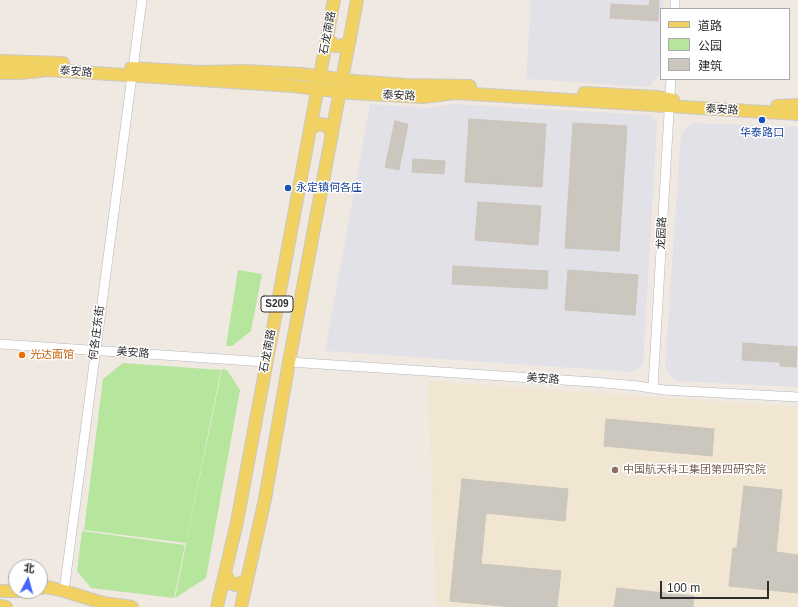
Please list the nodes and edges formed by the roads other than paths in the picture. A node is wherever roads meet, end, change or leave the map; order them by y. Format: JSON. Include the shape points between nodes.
{"nodes":[{"id":1,"x":142,"y":0,"type":"edge"},
{"id":2,"x":334,"y":0,"type":"edge"},
{"id":3,"x":357,"y":0,"type":"edge"},
{"id":4,"x":327,"y":38,"type":"junction"},
{"id":5,"x":350,"y":40,"type":"junction"},
{"id":6,"x":0,"y":61,"type":"edge"},
{"id":7,"x":132,"y":72,"type":"junction"},
{"id":8,"x":0,"y":73,"type":"edge"},
{"id":9,"x":320,"y":78,"type":"junction"},
{"id":10,"x":342,"y":80,"type":"junction"},
{"id":11,"x":671,"y":80,"type":"edge"},
{"id":12,"x":318,"y":90,"type":"junction"},
{"id":13,"x":340,"y":92,"type":"junction"},
{"id":14,"x":670,"y":103,"type":"junction"},
{"id":15,"x":798,"y":105,"type":"edge"},
{"id":16,"x":798,"y":114,"type":"edge"},
{"id":17,"x":310,"y":128,"type":"junction"},
{"id":18,"x":332,"y":134,"type":"junction"},
{"id":19,"x":0,"y":344,"type":"edge"},
{"id":20,"x":95,"y":350,"type":"junction"},
{"id":21,"x":266,"y":362,"type":"junction"},
{"id":22,"x":289,"y":362,"type":"junction"},
{"id":23,"x":653,"y":387,"type":"junction"},
{"id":24,"x":798,"y":397,"type":"edge"},
{"id":25,"x":225,"y":574,"type":"junction"},
{"id":26,"x":247,"y":580,"type":"junction"},
{"id":27,"x":48,"y":587,"type":"edge"},
{"id":28,"x":64,"y":591,"type":"junction"},
{"id":29,"x":0,"y":606,"type":"edge"},
{"id":30,"x":6,"y":607,"type":"edge"},
{"id":31,"x":132,"y":607,"type":"edge"},
{"id":32,"x":217,"y":607,"type":"edge"},
{"id":33,"x":241,"y":607,"type":"edge"}],
"edges":[{"from":1,"to":7,"type":"street","name":"何各庄东街"},
{"from":2,"to":4,"type":"main road","name":"石龙南路","number":"S209"},
{"from":3,"to":5,"type":"main road","name":"石龙南路","number":"S209"},
{"from":4,"to":5,"type":"main road","via":[[335,46],[346,44]]},
{"from":4,"to":9,"type":"main road","name":"石龙南路","number":"S209"},
{"from":5,"to":10,"type":"main road","name":"石龙南路","number":"S209"},
{"from":6,"to":7,"type":"main road","name":"泰安路","via":[[44,62]]},
{"from":7,"to":8,"type":"main road","name":"泰安路","via":[[48,70]]},
{"from":7,"to":9,"type":"main road","name":"泰安路","via":[[245,71],[300,74]]},
{"from":7,"to":12,"type":"main road","name":"泰安路"},
{"from":7,"to":20,"type":"street","name":"何各庄东街"},
{"from":9,"to":10,"type":"main road","name":"泰安路"},
{"from":9,"to":12,"type":"main road","name":"石龙南路","number":"S209"},
{"from":10,"to":13,"type":"main road","name":"石龙南路","number":"S209"},
{"from":10,"to":14,"type":"main road","name":"泰安路","via":[[657,97]]},
{"from":11,"to":14,"type":"street","name":"龙园路"},
{"from":12,"to":13,"type":"main road","name":"泰安路"},
{"from":12,"to":17,"type":"main road","name":"石龙南路","number":"S209"},
{"from":13,"to":14,"type":"main road","name":"泰安路","via":[[422,97],[456,93]]},
{"from":13,"to":18,"type":"main road","name":"石龙南路","number":"S209"},
{"from":14,"to":15,"type":"main road","name":"泰安路"},
{"from":14,"to":16,"type":"main road","name":"泰安路"},
{"from":14,"to":23,"type":"street","name":"龙园路"},
{"from":17,"to":18,"type":"main road","via":[[319,124],[325,125]]},
{"from":17,"to":21,"type":"main road","name":"石龙南路","number":"S209"},
{"from":18,"to":22,"type":"main road","name":"石龙南路","number":"S209"},
{"from":19,"to":20,"type":"street","name":"美安路"},
{"from":20,"to":21,"type":"street","name":"美安路"},
{"from":20,"to":28,"type":"street","name":"何各庄东街"},
{"from":21,"to":25,"type":"main road","name":"石龙南路","number":"S209"},
{"from":22,"to":23,"type":"street","name":"美安路"},
{"from":22,"to":26,"type":"main road","name":"石龙南路","number":"S209","via":[[265,499]]},
{"from":23,"to":24,"type":"street","name":"美安路","via":[[664,390]]},
{"from":25,"to":26,"type":"main road","via":[[232,584]]},
{"from":25,"to":32,"type":"main road","name":"石龙南路","number":"S209"},
{"from":26,"to":33,"type":"main road","name":"石龙南路","number":"S209"},
{"from":27,"to":28,"type":"main road"},
{"from":28,"to":31,"type":"main road","via":[[103,603]]},
{"from":29,"to":30,"type":"main road"}]}
